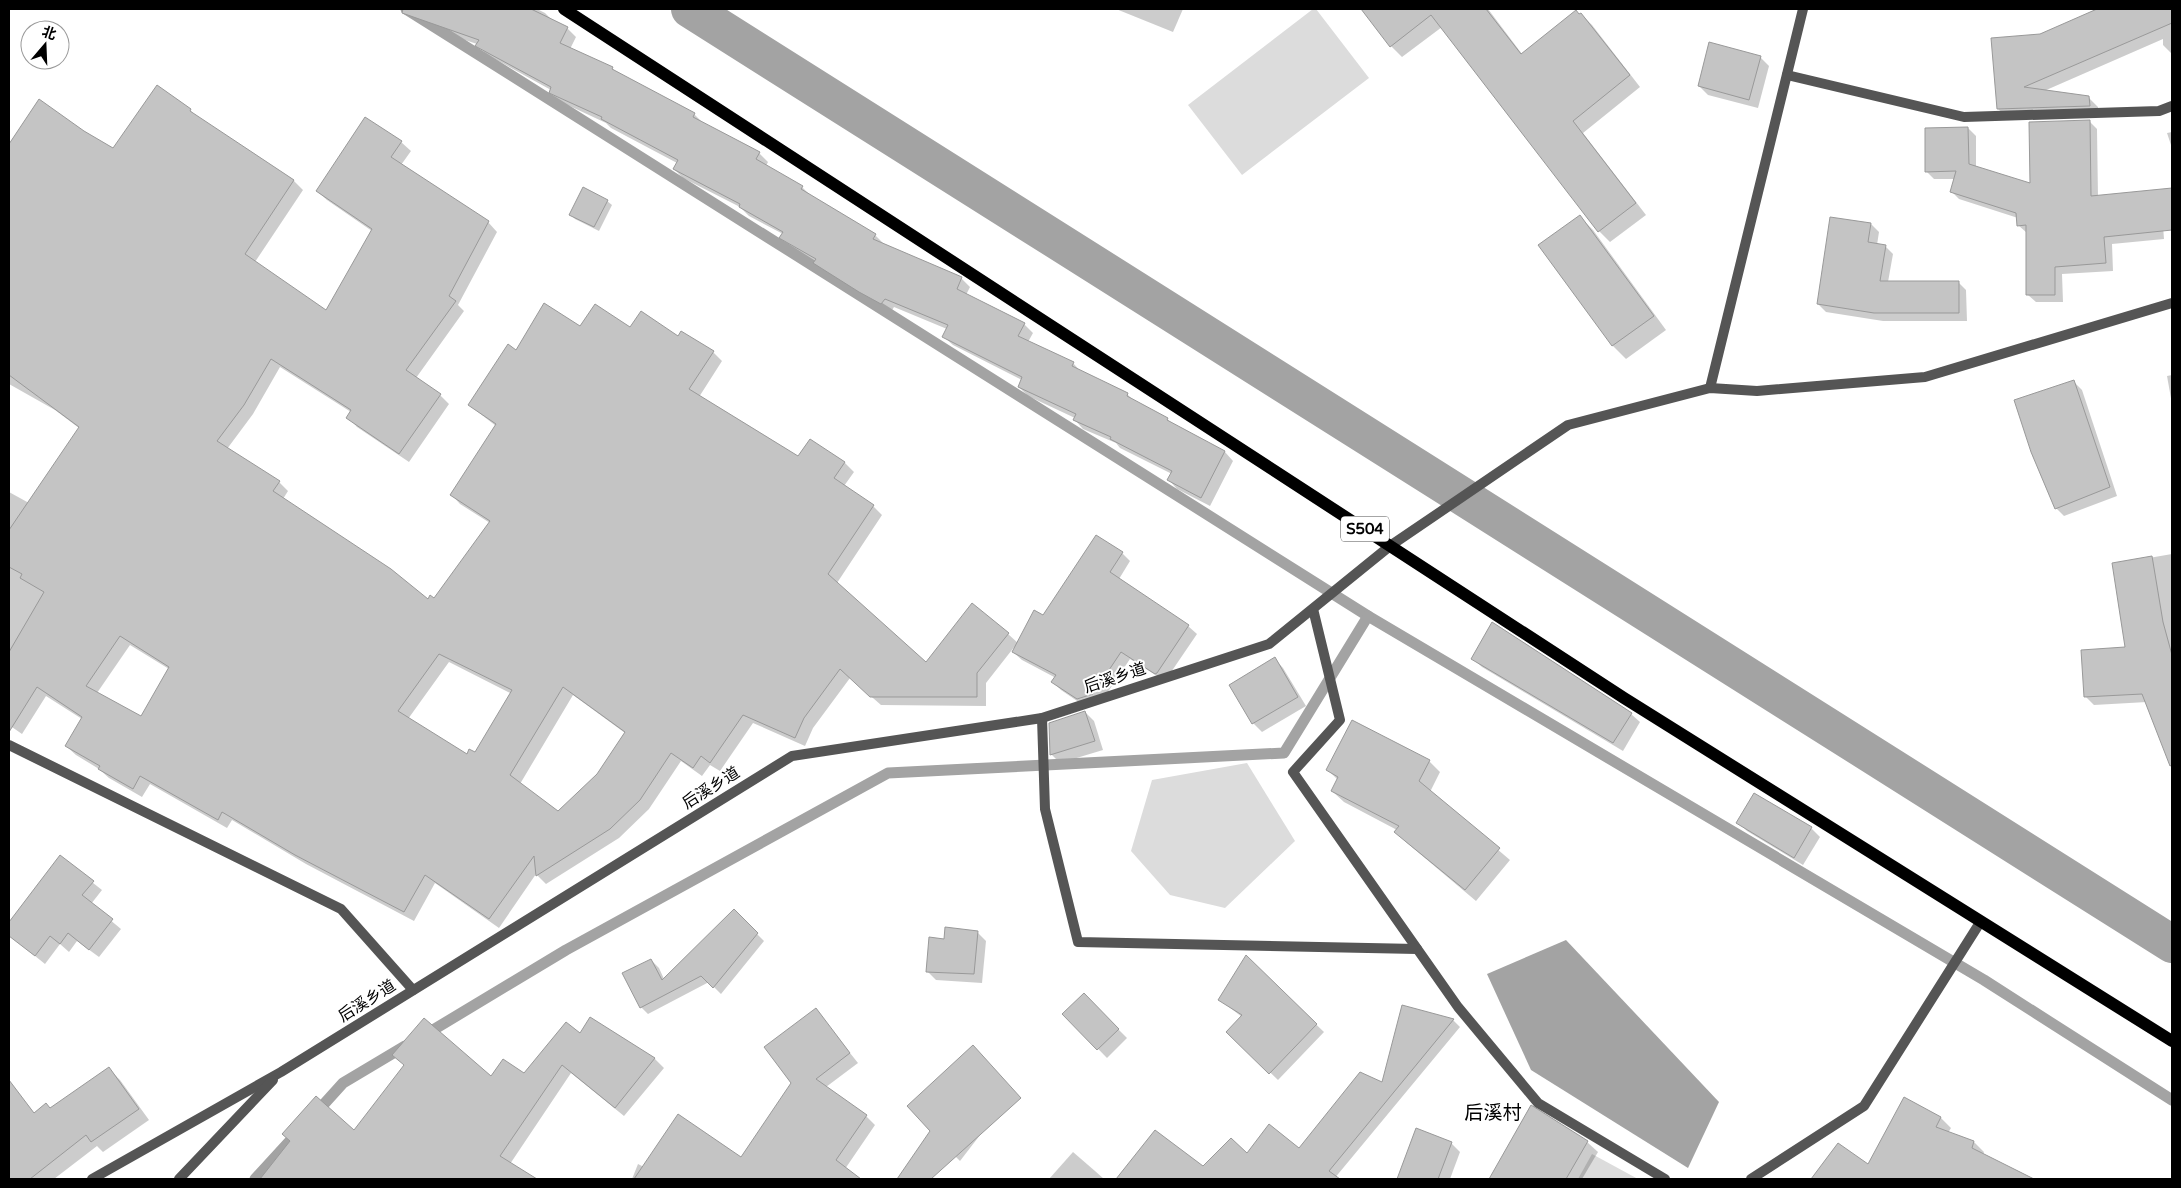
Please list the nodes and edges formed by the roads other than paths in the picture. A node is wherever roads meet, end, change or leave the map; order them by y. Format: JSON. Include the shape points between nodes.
{"nodes":[{"id":1,"x":564,"y":9,"type":"edge"},
{"id":2,"x":1804,"y":9,"type":"edge"},
{"id":3,"x":1787,"y":75,"type":"junction"},
{"id":4,"x":2172,"y":106,"type":"edge"},
{"id":5,"x":2172,"y":303,"type":"edge"},
{"id":6,"x":1710,"y":388,"type":"junction"},
{"id":7,"x":1391,"y":545,"type":"junction"},
{"id":8,"x":1314,"y":608,"type":"junction"},
{"id":9,"x":1042,"y":718,"type":"junction"},
{"id":10,"x":9,"y":745,"type":"edge"},
{"id":11,"x":1981,"y":921,"type":"junction"},
{"id":12,"x":1418,"y":949,"type":"junction"},
{"id":13,"x":413,"y":990,"type":"junction"},
{"id":14,"x":2172,"y":1040,"type":"edge"},
{"id":15,"x":281,"y":1072,"type":"junction"},
{"id":16,"x":92,"y":1179,"type":"edge"},
{"id":17,"x":179,"y":1179,"type":"edge"},
{"id":18,"x":1665,"y":1179,"type":"edge"},
{"id":19,"x":1751,"y":1179,"type":"edge"}],
"edges":[{"from":1,"to":7,"type":"main road","number":"S504"},
{"from":2,"to":3,"type":"street"},
{"from":3,"to":4,"type":"street","via":[[1964,117],[2159,111]]},
{"from":3,"to":6,"type":"street"},
{"from":5,"to":6,"type":"street","name":"后溪乡道","via":[[1926,377],[1757,391]]},
{"from":6,"to":7,"type":"street","name":"后溪乡道","via":[[1568,425]]},
{"from":7,"to":8,"type":"street","name":"后溪乡道"},
{"from":7,"to":11,"type":"main road","number":"S504","via":[[1632,703]]},
{"from":8,"to":9,"type":"street","name":"后溪乡道","via":[[1269,644]]},
{"from":8,"to":12,"type":"street","via":[[1340,720],[1293,772]]},
{"from":9,"to":12,"type":"street","via":[[1045,809],[1078,942]]},
{"from":9,"to":13,"type":"street","name":"后溪乡道","via":[[792,756]]},
{"from":10,"to":13,"type":"street","via":[[341,909]]},
{"from":11,"to":14,"type":"main road","number":"S504"},
{"from":11,"to":19,"type":"street","via":[[1864,1106]]},
{"from":12,"to":18,"type":"street","via":[[1458,1007],[1538,1103]]},
{"from":13,"to":15,"type":"street","name":"后溪乡道"},
{"from":15,"to":16,"type":"street","name":"后溪乡道"},
{"from":15,"to":17,"type":"street"}]}
